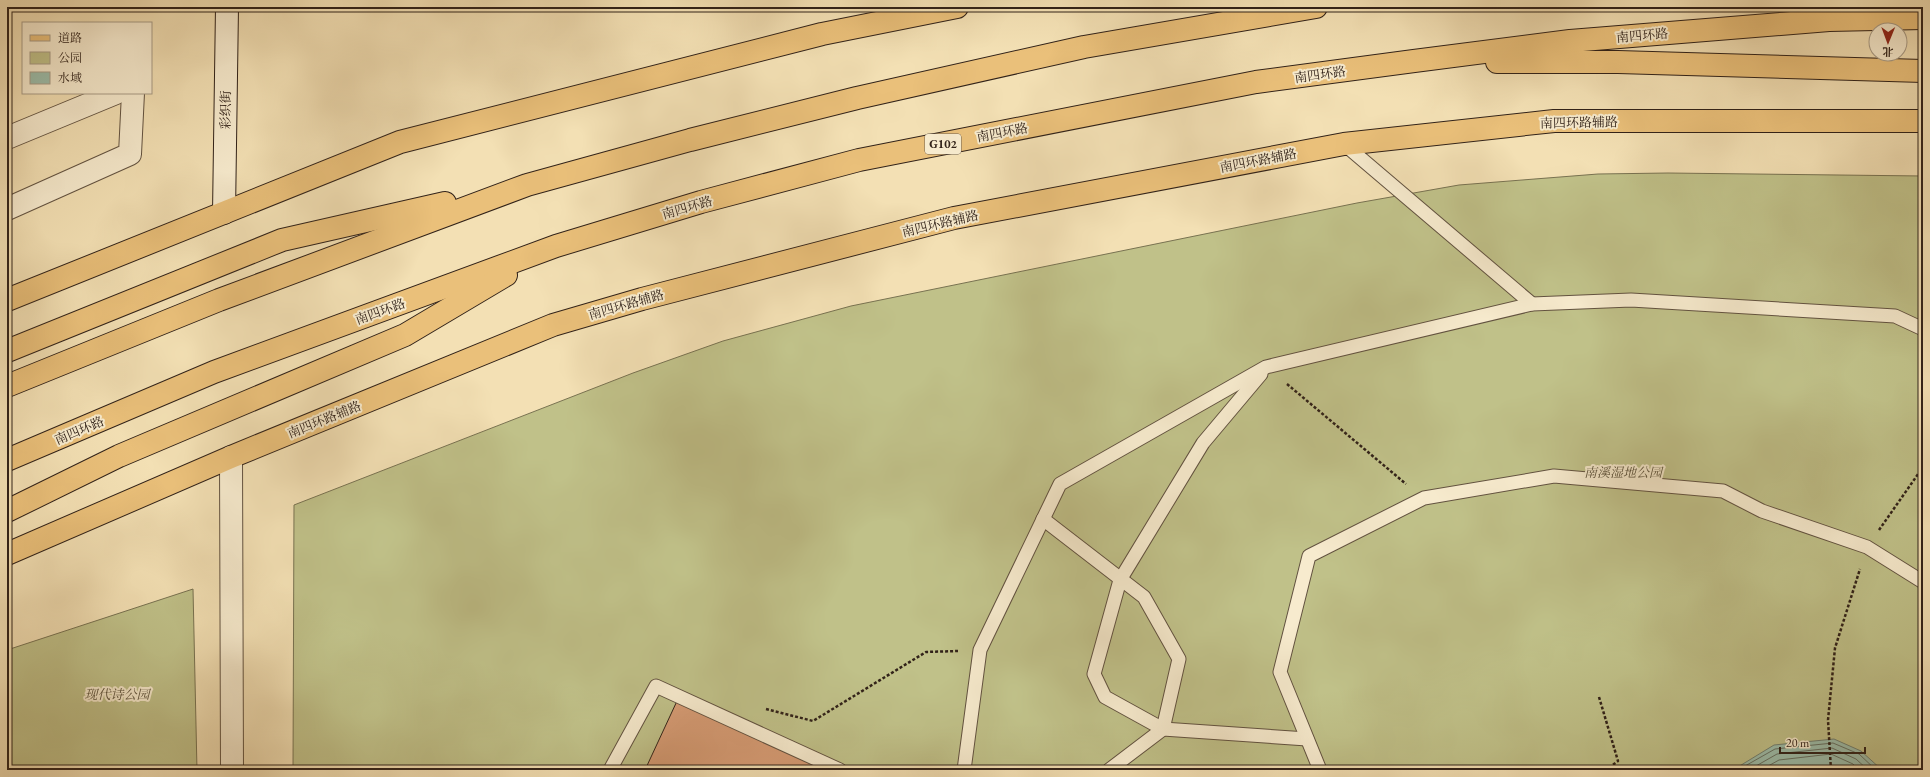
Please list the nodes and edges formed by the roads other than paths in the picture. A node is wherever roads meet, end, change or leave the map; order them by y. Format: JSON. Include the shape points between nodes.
{"nodes":[{"id":1,"x":227,"y":7,"type":"edge"},
{"id":2,"x":957,"y":7,"type":"edge"},
{"id":3,"x":1316,"y":7,"type":"edge"},
{"id":4,"x":1923,"y":18,"type":"edge"},
{"id":5,"x":1414,"y":61,"type":"junction"},
{"id":6,"x":1923,"y":71,"type":"edge"},
{"id":7,"x":114,"y":94,"type":"edge"},
{"id":8,"x":133,"y":94,"type":"edge"},
{"id":9,"x":1923,"y":121,"type":"edge"},
{"id":10,"x":7,"y":138,"type":"edge"},
{"id":11,"x":1344,"y":144,"type":"junction"},
{"id":12,"x":527,"y":185,"type":"junction"},
{"id":13,"x":7,"y":209,"type":"edge"},
{"id":14,"x":224,"y":213,"type":"junction"},
{"id":15,"x":556,"y":246,"type":"junction"},
{"id":16,"x":7,"y":300,"type":"edge"},
{"id":17,"x":1532,"y":304,"type":"junction"},
{"id":18,"x":1923,"y":329,"type":"edge"},
{"id":19,"x":7,"y":351,"type":"edge"},
{"id":20,"x":1266,"y":367,"type":"junction"},
{"id":21,"x":7,"y":386,"type":"edge"},
{"id":22,"x":231,"y":458,"type":"junction"},
{"id":23,"x":7,"y":460,"type":"edge"},
{"id":24,"x":7,"y":511,"type":"edge"},
{"id":25,"x":1043,"y":519,"type":"junction"},
{"id":26,"x":7,"y":554,"type":"edge"},
{"id":27,"x":1120,"y":580,"type":"junction"},
{"id":28,"x":1923,"y":582,"type":"edge"},
{"id":29,"x":1163,"y":728,"type":"junction"},
{"id":30,"x":1307,"y":739,"type":"junction"},
{"id":31,"x":232,"y":770,"type":"edge"},
{"id":32,"x":610,"y":770,"type":"edge"},
{"id":33,"x":840,"y":770,"type":"edge"},
{"id":34,"x":964,"y":770,"type":"edge"},
{"id":35,"x":1109,"y":770,"type":"edge"},
{"id":36,"x":1320,"y":770,"type":"edge"}],
"edges":[{"from":1,"to":14,"type":"street","name":"彩织街"},
{"from":2,"to":14,"type":"main road","via":[[822,34],[400,142]]},
{"from":3,"to":12,"type":"main road","via":[[1084,47],[857,98]]},
{"from":4,"to":5,"type":"main road","name":"南四环路","number":"G102","via":[[1829,20],[1570,41]]},
{"from":5,"to":6,"type":"main road","via":[[1618,62]]},
{"from":5,"to":15,"type":"main road","name":"南四环路","number":"G102","via":[[1256,82],[859,160],[701,202]]},
{"from":7,"to":10,"type":"street"},
{"from":8,"to":13,"type":"street","via":[[130,154]]},
{"from":9,"to":11,"type":"main road","name":"南四环路辅路","via":[[1554,121]]},
{"from":11,"to":17,"type":"lane"},
{"from":11,"to":22,"type":"main road","name":"南四环路辅路","via":[[954,218],[553,325]]},
{"from":12,"to":19,"type":"main road","via":[[282,240]]},
{"from":12,"to":21,"type":"main road","via":[[220,300]]},
{"from":14,"to":16,"type":"main road"},
{"from":15,"to":23,"type":"main road","name":"南四环路","number":"G102","via":[[214,372]]},
{"from":15,"to":24,"type":"main road","via":[[405,334],[119,456]]},
{"from":17,"to":18,"type":"lane","via":[[1631,300],[1895,316]]},
{"from":17,"to":20,"type":"lane"},
{"from":20,"to":25,"type":"lane","via":[[1060,484]]},
{"from":20,"to":27,"type":"lane","via":[[1203,443]]},
{"from":22,"to":26,"type":"main road","name":"南四环路辅路"},
{"from":22,"to":31,"type":"street"},
{"from":25,"to":27,"type":"lane"},
{"from":25,"to":34,"type":"lane","via":[[980,650]]},
{"from":27,"to":29,"type":"lane","via":[[1144,598],[1179,658]]},
{"from":27,"to":29,"type":"lane","via":[[1094,674],[1106,697]]},
{"from":28,"to":30,"type":"lane","via":[[1867,547],[1762,511],[1724,491],[1554,476],[1424,498],[1308,556],[1280,672]]},
{"from":29,"to":30,"type":"lane"},
{"from":29,"to":35,"type":"lane"},
{"from":30,"to":36,"type":"lane"},
{"from":32,"to":33,"type":"lane","via":[[656,686]]}]}
